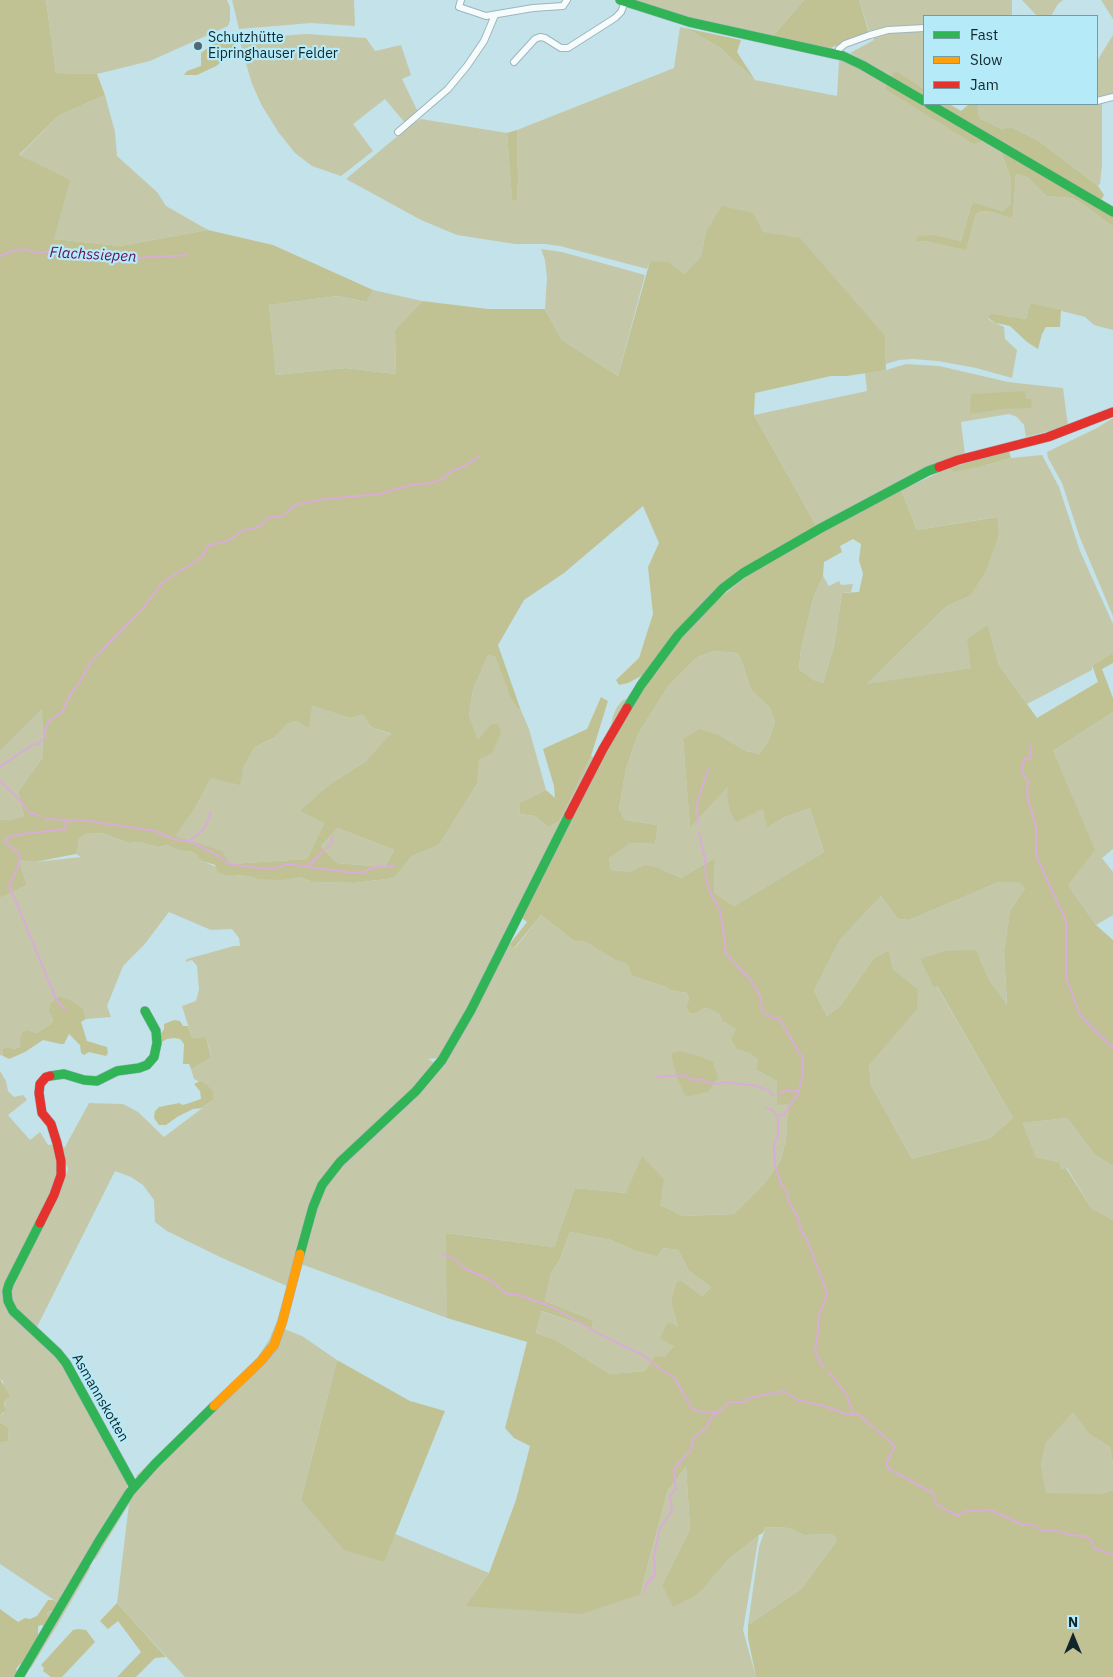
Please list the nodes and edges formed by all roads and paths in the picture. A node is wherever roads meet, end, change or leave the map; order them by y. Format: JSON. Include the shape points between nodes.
{"nodes":[{"id":1,"x":460,"y":0,"type":"edge"},
{"id":2,"x":567,"y":0,"type":"edge"},
{"id":3,"x":622,"y":1,"type":"edge"},
{"id":4,"x":495,"y":15,"type":"junction"},
{"id":5,"x":923,"y":28,"type":"edge"},
{"id":6,"x":837,"y":54,"type":"junction"},
{"id":7,"x":514,"y":62,"type":"dead end"},
{"id":8,"x":1113,"y":96,"type":"edge"},
{"id":9,"x":923,"y":100,"type":"edge"},
{"id":10,"x":1098,"y":101,"type":"edge"},
{"id":11,"x":931,"y":105,"type":"edge"},
{"id":12,"x":398,"y":132,"type":"dead end"},
{"id":13,"x":1113,"y":212,"type":"edge"},
{"id":14,"x":1113,"y":412,"type":"edge"},
{"id":15,"x":145,"y":1010,"type":"dead end"},
{"id":16,"x":134,"y":1487,"type":"junction"},
{"id":17,"x":19,"y":1677,"type":"edge"}],
"edges":[{"from":1,"to":4,"type":"street","via":[[459,7],[486,16]]},
{"from":2,"to":4,"type":"street","via":[[563,6]]},
{"from":3,"to":6,"type":"main road","via":[[680,20]]},
{"from":3,"to":7,"type":"street","via":[[621,12],[616,18],[568,48],[561,48],[540,37]]},
{"from":4,"to":12,"type":"street","via":[[484,41],[448,90]]},
{"from":5,"to":6,"type":"street","via":[[888,30],[870,35],[845,44]]},
{"from":6,"to":9,"type":"main road"},
{"from":8,"to":10,"type":"street"},
{"from":11,"to":13,"type":"main road"},
{"from":14,"to":16,"type":"main road","via":[[1048,437],[958,460],[917,477],[743,573],[723,588],[678,635],[641,685],[603,749],[471,1010],[442,1060],[416,1091],[340,1162],[322,1185],[274,1345]]},
{"from":15,"to":16,"type":"main road","name":"Asmannskotten","via":[[156,1031],[157,1043],[154,1057],[147,1065],[117,1071],[97,1081],[64,1074],[42,1080],[38,1093],[42,1113],[50,1124],[59,1150],[61,1176],[7,1291],[11,1308],[66,1363]]},
{"from":16,"to":17,"type":"main road"}]}
